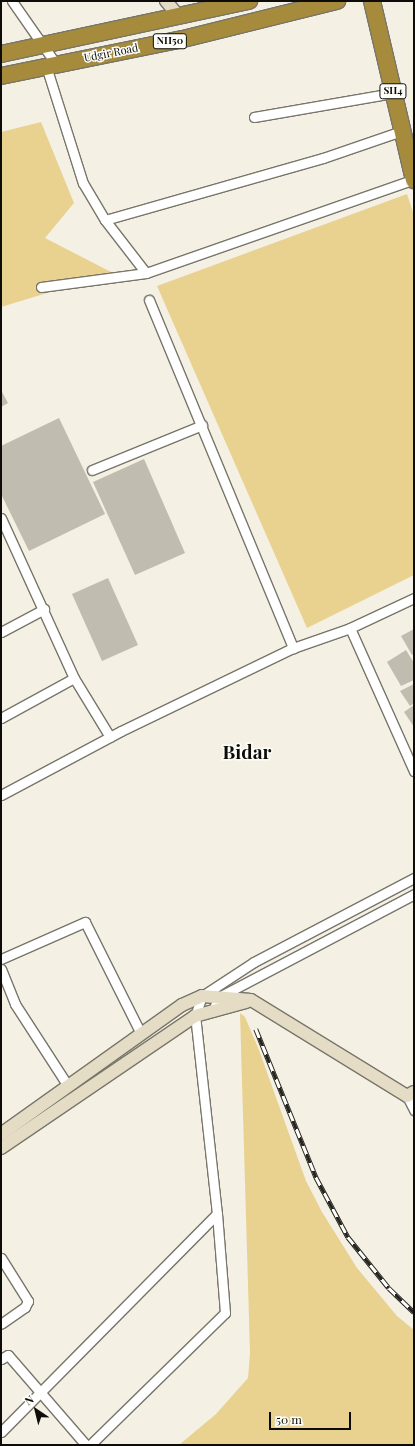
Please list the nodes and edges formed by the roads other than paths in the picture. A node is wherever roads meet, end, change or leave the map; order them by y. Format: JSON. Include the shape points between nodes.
{"nodes":[{"id":1,"x":12,"y":1,"type":"edge"},
{"id":2,"x":166,"y":1,"type":"edge"},
{"id":3,"x":250,"y":1,"type":"edge"},
{"id":4,"x":337,"y":1,"type":"edge"},
{"id":5,"x":372,"y":1,"type":"edge"},
{"id":6,"x":177,"y":14,"type":"junction"},
{"id":7,"x":42,"y":45,"type":"junction"},
{"id":8,"x":1,"y":54,"type":"edge"},
{"id":9,"x":51,"y":65,"type":"junction"},
{"id":10,"x":1,"y":76,"type":"edge"},
{"id":11,"x":393,"y":93,"type":"junction"},
{"id":12,"x":254,"y":117,"type":"dead end"},
{"id":13,"x":402,"y":131,"type":"junction"},
{"id":14,"x":414,"y":179,"type":"edge"},
{"id":15,"x":105,"y":220,"type":"junction"},
{"id":16,"x":146,"y":273,"type":"junction"},
{"id":17,"x":41,"y":287,"type":"dead end"},
{"id":18,"x":149,"y":300,"type":"dead end"},
{"id":19,"x":202,"y":425,"type":"junction"},
{"id":20,"x":92,"y":470,"type":"dead end"},
{"id":21,"x":1,"y":518,"type":"edge"},
{"id":22,"x":414,"y":598,"type":"edge"},
{"id":23,"x":44,"y":609,"type":"junction"},
{"id":24,"x":350,"y":628,"type":"junction"},
{"id":25,"x":1,"y":632,"type":"edge"},
{"id":26,"x":293,"y":648,"type":"junction"},
{"id":27,"x":74,"y":678,"type":"junction"},
{"id":28,"x":1,"y":718,"type":"edge"},
{"id":29,"x":110,"y":737,"type":"junction"},
{"id":30,"x":413,"y":769,"type":"edge"},
{"id":31,"x":1,"y":795,"type":"edge"},
{"id":32,"x":414,"y":878,"type":"edge"},
{"id":33,"x":414,"y":894,"type":"edge"},
{"id":34,"x":1,"y":959,"type":"edge"},
{"id":35,"x":1,"y":969,"type":"edge"},
{"id":36,"x":202,"y":996,"type":"junction"},
{"id":37,"x":219,"y":997,"type":"junction"},
{"id":38,"x":251,"y":1000,"type":"junction"},
{"id":39,"x":212,"y":1012,"type":"junction"},
{"id":40,"x":195,"y":1016,"type":"junction"},
{"id":41,"x":141,"y":1034,"type":"junction"},
{"id":42,"x":68,"y":1086,"type":"junction"},
{"id":43,"x":410,"y":1094,"type":"edge"},
{"id":44,"x":414,"y":1110,"type":"edge"},
{"id":45,"x":1,"y":1134,"type":"edge"},
{"id":46,"x":1,"y":1148,"type":"edge"},
{"id":47,"x":217,"y":1214,"type":"junction"},
{"id":48,"x":2,"y":1262,"type":"edge"},
{"id":49,"x":1,"y":1324,"type":"edge"},
{"id":50,"x":1,"y":1359,"type":"edge"},
{"id":51,"x":39,"y":1394,"type":"junction"},
{"id":52,"x":1,"y":1432,"type":"edge"},
{"id":53,"x":86,"y":1445,"type":"edge"},
{"id":54,"x":90,"y":1445,"type":"edge"}],
"edges":[{"from":1,"to":7,"type":"street"},
{"from":2,"to":6,"type":"main road"},
{"from":3,"to":6,"type":"highway","name":"Udgir Road","number":"NH50"},
{"from":4,"to":9,"type":"highway","name":"Udgir Road","number":"NH50","via":[[182,39]]},
{"from":5,"to":11,"type":"highway","number":"SH4"},
{"from":6,"to":7,"type":"highway","name":"Udgir Road","number":"NH50"},
{"from":7,"to":8,"type":"highway","name":"Udgir Road","number":"NH50"},
{"from":7,"to":9,"type":"street"},
{"from":9,"to":10,"type":"highway","name":"Udgir Road","number":"NH50"},
{"from":9,"to":15,"type":"street","via":[[84,183]]},
{"from":11,"to":12,"type":"street"},
{"from":11,"to":13,"type":"highway","number":"SH4"},
{"from":13,"to":14,"type":"highway","number":"SH4"},
{"from":13,"to":15,"type":"street","via":[[323,158]]},
{"from":14,"to":16,"type":"street"},
{"from":15,"to":16,"type":"street"},
{"from":16,"to":17,"type":"street"},
{"from":18,"to":19,"type":"street"},
{"from":19,"to":20,"type":"street"},
{"from":19,"to":26,"type":"street"},
{"from":21,"to":23,"type":"street"},
{"from":22,"to":24,"type":"street"},
{"from":23,"to":25,"type":"street"},
{"from":23,"to":27,"type":"street"},
{"from":24,"to":26,"type":"street"},
{"from":24,"to":30,"type":"street"},
{"from":26,"to":29,"type":"street"},
{"from":27,"to":28,"type":"street"},
{"from":27,"to":29,"type":"street"},
{"from":29,"to":31,"type":"street"},
{"from":32,"to":36,"type":"street","via":[[254,962]]},
{"from":33,"to":37,"type":"street"},
{"from":34,"to":41,"type":"street","via":[[85,922]]},
{"from":35,"to":42,"type":"street","via":[[15,1004]]},
{"from":36,"to":37,"type":"main road"},
{"from":36,"to":40,"type":"street"},
{"from":36,"to":41,"type":"main road","via":[[182,1005]]},
{"from":37,"to":38,"type":"main road"},
{"from":37,"to":39,"type":"street"},
{"from":38,"to":39,"type":"main road"},
{"from":38,"to":43,"type":"main road"},
{"from":39,"to":40,"type":"main road"},
{"from":40,"to":46,"type":"main road"},
{"from":40,"to":47,"type":"street"},
{"from":41,"to":42,"type":"main road"},
{"from":42,"to":45,"type":"main road"},
{"from":43,"to":44,"type":"street"},
{"from":47,"to":51,"type":"street"},
{"from":47,"to":54,"type":"street","via":[[226,1313]]},
{"from":48,"to":49,"type":"street","via":[[28,1301],[25,1307]]},
{"from":50,"to":51,"type":"street","via":[[8,1354]]},
{"from":51,"to":52,"type":"street"},
{"from":51,"to":53,"type":"street"}]}
